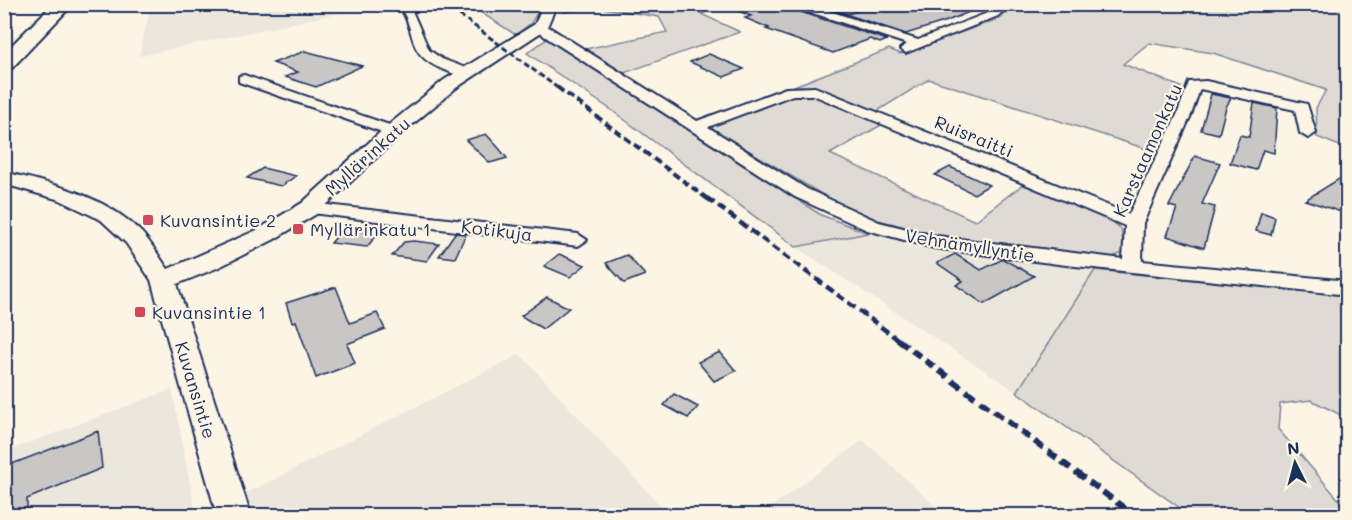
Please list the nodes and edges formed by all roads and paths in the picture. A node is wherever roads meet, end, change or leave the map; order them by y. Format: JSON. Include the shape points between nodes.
{"nodes":[{"id":1,"x":42,"y":4,"type":"edge"},
{"id":2,"x":64,"y":4,"type":"edge"},
{"id":3,"x":75,"y":4,"type":"edge"},
{"id":4,"x":403,"y":4,"type":"edge"},
{"id":5,"x":550,"y":4,"type":"edge"},
{"id":6,"x":783,"y":4,"type":"edge"},
{"id":7,"x":993,"y":9,"type":"edge"},
{"id":8,"x":541,"y":26,"type":"junction"},
{"id":9,"x":34,"y":34,"type":"junction"},
{"id":10,"x":4,"y":41,"type":"edge"},
{"id":11,"x":918,"y":44,"type":"junction"},
{"id":12,"x":900,"y":51,"type":"dead end"},
{"id":13,"x":4,"y":66,"type":"edge"},
{"id":14,"x":466,"y":73,"type":"junction"},
{"id":15,"x":244,"y":79,"type":"dead end"},
{"id":16,"x":698,"y":126,"type":"junction"},
{"id":17,"x":393,"y":131,"type":"junction"},
{"id":18,"x":1308,"y":133,"type":"dead end"},
{"id":19,"x":4,"y":178,"type":"edge"},
{"id":20,"x":310,"y":208,"type":"junction"},
{"id":21,"x":1134,"y":223,"type":"junction"},
{"id":22,"x":578,"y":240,"type":"dead end"},
{"id":23,"x":1132,"y":266,"type":"junction"},
{"id":24,"x":163,"y":280,"type":"junction"},
{"id":25,"x":1347,"y":288,"type":"edge"},
{"id":26,"x":234,"y":516,"type":"edge"}],
"edges":[{"from":1,"to":10,"type":"highway"},
{"from":2,"to":9,"type":"highway"},
{"from":3,"to":9,"type":"highway"},
{"from":4,"to":14,"type":"street","via":[[411,14],[417,41],[424,51],[437,62]]},
{"from":5,"to":8,"type":"street"},
{"from":6,"to":11,"type":"street","via":[[822,12]]},
{"from":7,"to":11,"type":"street"},
{"from":8,"to":14,"type":"street","name":"Myllärinkatu"},
{"from":8,"to":16,"type":"street","name":"Vehnämyllyntie"},
{"from":9,"to":13,"type":"highway"},
{"from":11,"to":12,"type":"street"},
{"from":14,"to":17,"type":"street","name":"Myllärinkatu"},
{"from":15,"to":17,"type":"street"},
{"from":16,"to":21,"type":"street","name":"Ruisraitti","via":[[799,89],[815,91]]},
{"from":16,"to":23,"type":"street","name":"Vehnämyllyntie","via":[[801,193],[883,229],[934,242]]},
{"from":17,"to":20,"type":"street","name":"Myllärinkatu"},
{"from":18,"to":21,"type":"street","name":"Karstaamonkatu","via":[[1302,107],[1194,85]]},
{"from":19,"to":24,"type":"street","name":"Kuvansintie","via":[[68,195],[109,215],[134,238]]},
{"from":20,"to":22,"type":"street","name":"Kotikuja"},
{"from":20,"to":24,"type":"street","name":"Myllärinkatu","via":[[208,263]]},
{"from":21,"to":23,"type":"street","name":"Karstaamonkatu"},
{"from":23,"to":25,"type":"street","name":"Vehnämyllyntie"},
{"from":24,"to":26,"type":"street","name":"Kuvansintie"}]}
